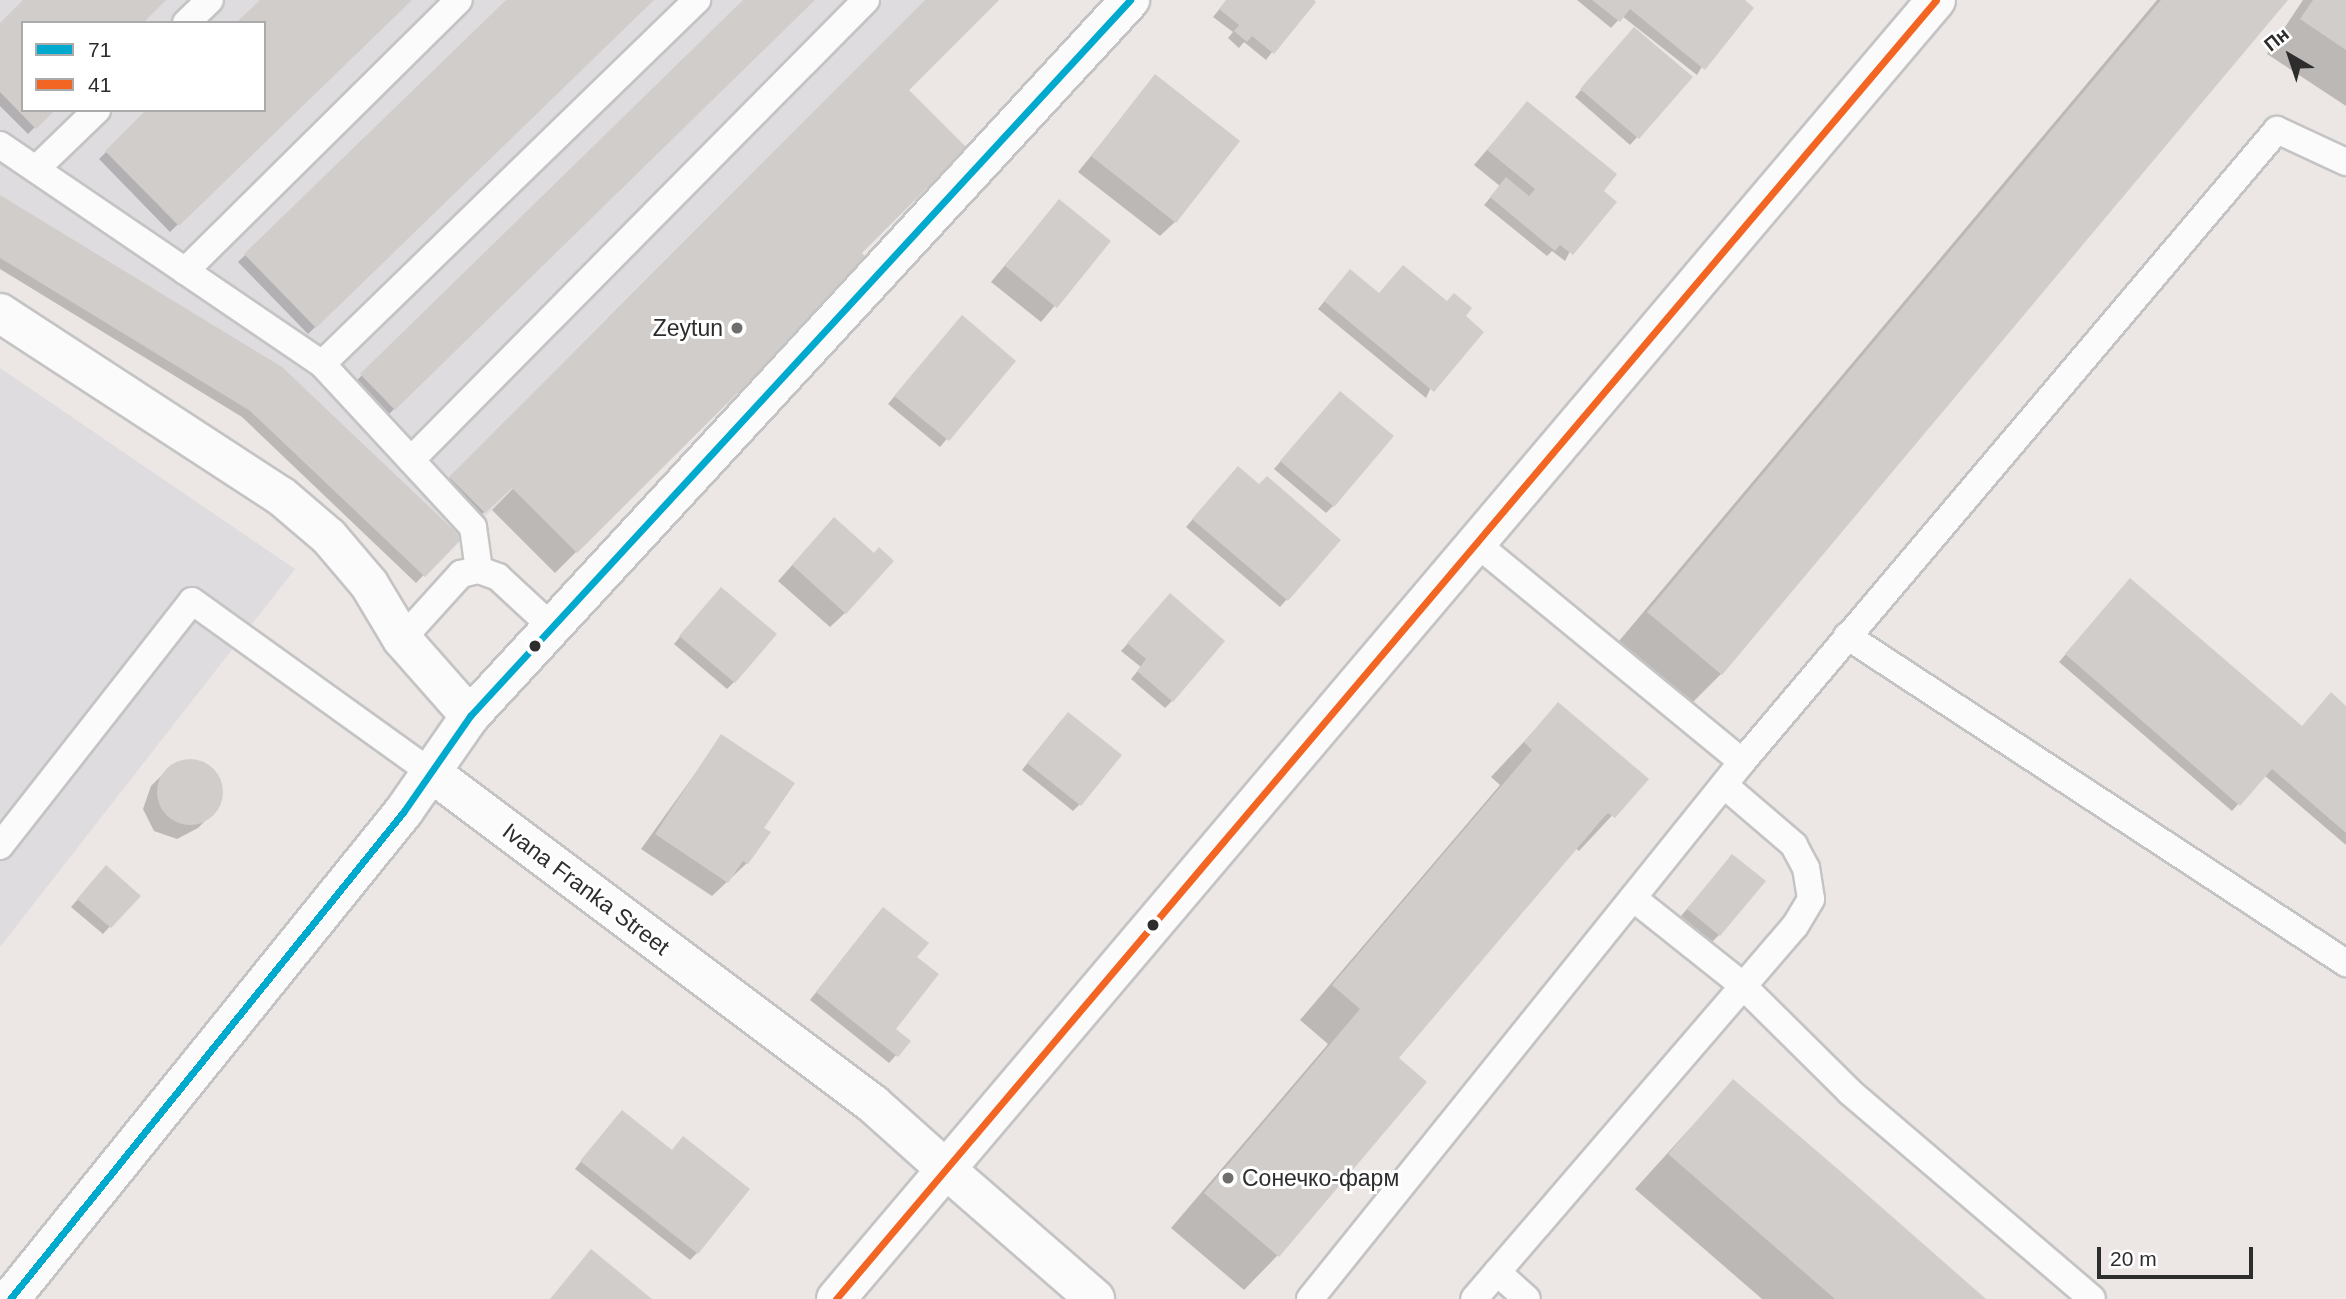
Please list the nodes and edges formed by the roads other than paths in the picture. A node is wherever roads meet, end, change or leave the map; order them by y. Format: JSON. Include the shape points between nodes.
{"nodes":[{"id":1,"x":210,"y":0,"type":"edge"},
{"id":2,"x":459,"y":0,"type":"edge"},
{"id":3,"x":697,"y":0,"type":"edge"},
{"id":4,"x":866,"y":0,"type":"edge"},
{"id":5,"x":1130,"y":0,"type":"edge"},
{"id":6,"x":1936,"y":0,"type":"edge"},
{"id":7,"x":188,"y":21,"type":"edge"},
{"id":8,"x":95,"y":112,"type":"edge"},
{"id":9,"x":0,"y":145,"type":"edge"},
{"id":10,"x":2346,"y":162,"type":"edge"},
{"id":11,"x":36,"y":169,"type":"junction"},
{"id":12,"x":185,"y":271,"type":"junction"},
{"id":13,"x":0,"y":313,"type":"edge"},
{"id":14,"x":322,"y":364,"type":"junction"},
{"id":15,"x":411,"y":460,"type":"junction"},
{"id":16,"x":1477,"y":544,"type":"junction"},
{"id":17,"x":479,"y":570,"type":"junction"},
{"id":18,"x":552,"y":627,"type":"junction"},
{"id":19,"x":1847,"y":636,"type":"junction"},
{"id":20,"x":402,"y":639,"type":"junction"},
{"id":21,"x":470,"y":716,"type":"junction"},
{"id":22,"x":1742,"y":762,"type":"junction"},
{"id":23,"x":433,"y":774,"type":"junction"},
{"id":24,"x":1724,"y":785,"type":"junction"},
{"id":25,"x":0,"y":846,"type":"edge"},
{"id":26,"x":1633,"y":898,"type":"junction"},
{"id":27,"x":2346,"y":963,"type":"edge"},
{"id":28,"x":1741,"y":984,"type":"junction"},
{"id":29,"x":948,"y":1171,"type":"junction"},
{"id":30,"x":1497,"y":1272,"type":"junction"},
{"id":31,"x":10,"y":1299,"type":"edge"},
{"id":32,"x":836,"y":1299,"type":"edge"},
{"id":33,"x":1095,"y":1299,"type":"edge"},
{"id":34,"x":1310,"y":1299,"type":"edge"},
{"id":35,"x":1474,"y":1299,"type":"edge"},
{"id":36,"x":1527,"y":1299,"type":"edge"},
{"id":37,"x":2092,"y":1299,"type":"edge"}],
"edges":[{"from":1,"to":7,"type":"lane"},
{"from":2,"to":12,"type":"lane"},
{"from":3,"to":14,"type":"lane"},
{"from":4,"to":15,"type":"lane"},
{"from":5,"to":18,"type":"street"},
{"from":6,"to":16,"type":"street"},
{"from":8,"to":11,"type":"lane"},
{"from":9,"to":11,"type":"lane"},
{"from":10,"to":19,"type":"lane","via":[[2277,130]]},
{"from":11,"to":12,"type":"lane"},
{"from":12,"to":14,"type":"lane"},
{"from":13,"to":20,"type":"street","via":[[281,496],[329,537],[369,584]]},
{"from":14,"to":15,"type":"lane"},
{"from":15,"to":17,"type":"lane","via":[[473,527]]},
{"from":16,"to":22,"type":"lane"},
{"from":16,"to":29,"type":"street"},
{"from":17,"to":18,"type":"lane","via":[[498,577]]},
{"from":17,"to":20,"type":"lane","via":[[461,573]]},
{"from":18,"to":21,"type":"street"},
{"from":19,"to":22,"type":"lane"},
{"from":19,"to":27,"type":"lane"},
{"from":20,"to":21,"type":"street"},
{"from":21,"to":23,"type":"street"},
{"from":22,"to":24,"type":"lane"},
{"from":23,"to":25,"type":"lane","via":[[192,601]]},
{"from":23,"to":29,"type":"street","name":"Ivana Franka Street","via":[[873,1104]]},
{"from":23,"to":31,"type":"street"},
{"from":24,"to":26,"type":"lane"},
{"from":24,"to":28,"type":"lane","via":[[1794,845],[1806,868],[1811,899],[1795,926]]},
{"from":26,"to":28,"type":"lane"},
{"from":26,"to":34,"type":"lane"},
{"from":28,"to":30,"type":"lane"},
{"from":28,"to":37,"type":"lane","via":[[1850,1092]]},
{"from":29,"to":32,"type":"street"},
{"from":29,"to":33,"type":"street","name":"Ivana Franka Street"},
{"from":30,"to":35,"type":"lane"},
{"from":30,"to":36,"type":"lane"}]}
